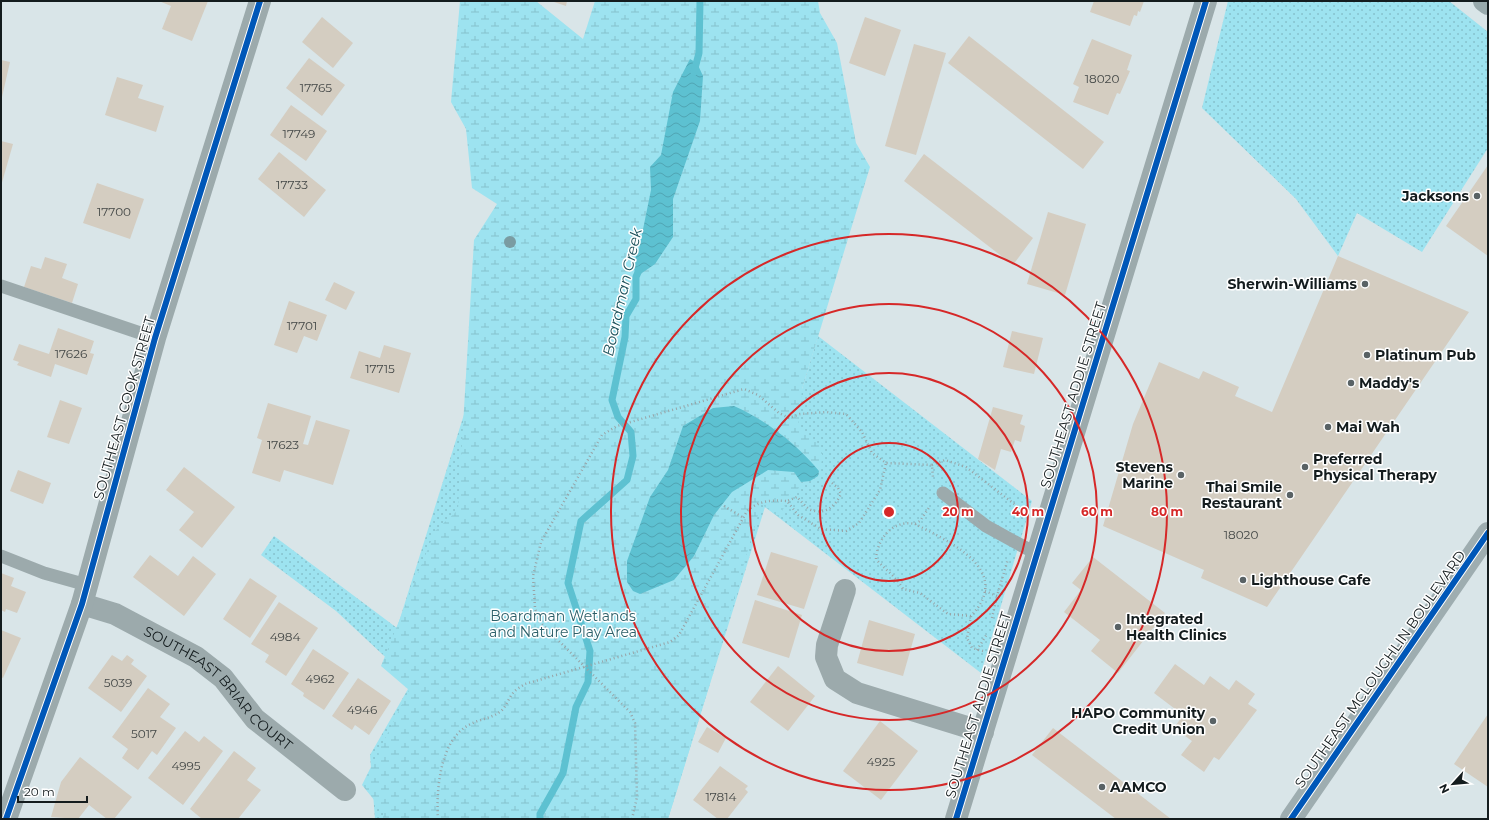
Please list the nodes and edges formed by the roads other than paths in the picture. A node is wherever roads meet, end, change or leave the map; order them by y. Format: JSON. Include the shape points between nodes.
{"nodes":[{"id":1,"x":260,"y":1,"type":"edge"},
{"id":2,"x":1206,"y":1,"type":"edge"},
{"id":3,"x":1484,"y":1,"type":"edge"},
{"id":4,"x":1488,"y":4,"type":"edge"},
{"id":5,"x":1,"y":286,"type":"edge"},
{"id":6,"x":155,"y":338,"type":"junction"},
{"id":7,"x":943,"y":493,"type":"road end"},
{"id":8,"x":1488,"y":533,"type":"edge"},
{"id":9,"x":1037,"y":554,"type":"junction"},
{"id":10,"x":1,"y":556,"type":"edge"},
{"id":11,"x":844,"y":590,"type":"dead end"},
{"id":12,"x":84,"y":595,"type":"junction"},
{"id":13,"x":983,"y":732,"type":"junction"},
{"id":14,"x":345,"y":790,"type":"dead end"},
{"id":15,"x":6,"y":819,"type":"edge"},
{"id":16,"x":956,"y":819,"type":"edge"},
{"id":17,"x":1291,"y":819,"type":"edge"}],
"edges":[{"from":1,"to":6,"type":"street","name":"SOUTHEAST COOK STREET"},
{"from":2,"to":9,"type":"street","name":"SOUTHEAST ADDIE STREET"},
{"from":3,"to":4,"type":"main road"},
{"from":5,"to":6,"type":"lane"},
{"from":6,"to":12,"type":"street","name":"SOUTHEAST COOK STREET"},
{"from":7,"to":9,"type":"lane","via":[[986,526]]},
{"from":8,"to":17,"type":"main road","name":"SOUTHEAST MCLOUGHLIN BOULEVARD"},
{"from":9,"to":13,"type":"street","name":"SOUTHEAST ADDIE STREET"},
{"from":10,"to":12,"type":"lane","via":[[44,573]]},
{"from":11,"to":13,"type":"street","via":[[827,645],[826,657],[835,679],[856,693]]},
{"from":12,"to":14,"type":"street","name":"SOUTHEAST BRIAR COURT","via":[[196,657],[223,678],[255,719]]},
{"from":12,"to":15,"type":"street","name":"SOUTHEAST COOK STREET"},
{"from":13,"to":16,"type":"street","name":"SOUTHEAST ADDIE STREET"}]}
